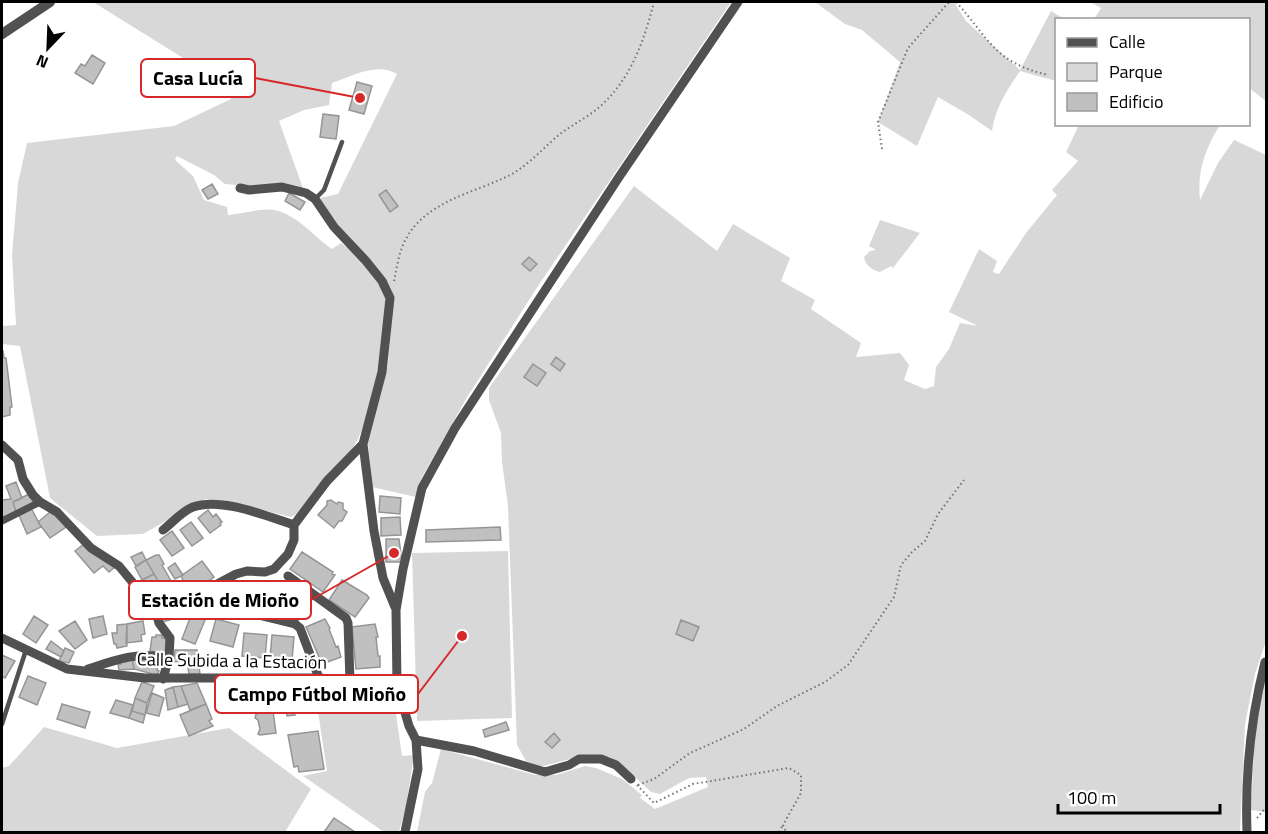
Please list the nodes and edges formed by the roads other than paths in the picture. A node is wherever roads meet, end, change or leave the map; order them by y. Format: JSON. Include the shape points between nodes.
{"nodes":[{"id":1,"x":50,"y":2,"type":"edge"},
{"id":2,"x":738,"y":2,"type":"edge"},
{"id":3,"x":2,"y":34,"type":"edge"},
{"id":4,"x":342,"y":142,"type":"dead end"},
{"id":5,"x":240,"y":188,"type":"dead end"},
{"id":6,"x":315,"y":199,"type":"junction"},
{"id":7,"x":363,"y":444,"type":"junction"},
{"id":8,"x":2,"y":445,"type":"edge"},
{"id":9,"x":40,"y":502,"type":"junction"},
{"id":10,"x":2,"y":521,"type":"edge"},
{"id":11,"x":294,"y":525,"type":"junction"},
{"id":12,"x":163,"y":530,"type":"dead end"},
{"id":13,"x":288,"y":576,"type":"dead end"},
{"id":14,"x":153,"y":602,"type":"junction"},
{"id":15,"x":396,"y":610,"type":"junction"},
{"id":16,"x":246,"y":612,"type":"dead end"},
{"id":17,"x":2,"y":638,"type":"edge"},
{"id":18,"x":26,"y":650,"type":"junction"},
{"id":19,"x":169,"y":657,"type":"junction"},
{"id":20,"x":1265,"y":662,"type":"dead end"},
{"id":21,"x":86,"y":670,"type":"junction"},
{"id":22,"x":319,"y":678,"type":"junction"},
{"id":23,"x":163,"y":680,"type":"junction"},
{"id":24,"x":351,"y":681,"type":"junction"},
{"id":25,"x":397,"y":686,"type":"junction"},
{"id":26,"x":2,"y":724,"type":"edge"},
{"id":27,"x":416,"y":740,"type":"junction"},
{"id":28,"x":634,"y":782,"type":"road end"},
{"id":29,"x":405,"y":832,"type":"edge"},
{"id":30,"x":1247,"y":832,"type":"edge"}],
"edges":[{"from":1,"to":3,"type":"street"},
{"from":2,"to":15,"type":"street","via":[[619,177],[435,463],[422,488]]},
{"from":4,"to":6,"type":"lane","via":[[324,190]]},
{"from":5,"to":6,"type":"street","via":[[282,187]]},
{"from":6,"to":7,"type":"street","via":[[334,227],[382,281],[390,298],[382,372]]},
{"from":7,"to":11,"type":"street","via":[[327,481]]},
{"from":7,"to":15,"type":"street","via":[[383,578]]},
{"from":8,"to":9,"type":"street","via":[[18,460],[23,479]]},
{"from":9,"to":10,"type":"street"},
{"from":9,"to":14,"type":"street","via":[[57,512],[91,548],[119,566]]},
{"from":11,"to":12,"type":"street","via":[[208,503],[191,508]]},
{"from":11,"to":14,"type":"street","via":[[294,540],[288,554],[274,569],[236,574],[191,598],[159,597]]},
{"from":13,"to":24,"type":"street","via":[[346,618]]},
{"from":14,"to":19,"type":"street","via":[[159,623],[170,638]]},
{"from":15,"to":25,"type":"street"},
{"from":16,"to":22,"type":"street","via":[[300,628]]},
{"from":17,"to":18,"type":"street","name":"Calle Subida a la Estación"},
{"from":18,"to":21,"type":"street","name":"Calle Subida a la Estación","via":[[67,669]]},
{"from":18,"to":26,"type":"lane"},
{"from":19,"to":21,"type":"street","via":[[123,657]]},
{"from":19,"to":23,"type":"street"},
{"from":20,"to":30,"type":"street","via":[[1252,730]]},
{"from":21,"to":23,"type":"street","name":"Calle Subida a la Estación"},
{"from":22,"to":23,"type":"street","name":"Calle Subida a la Estación"},
{"from":22,"to":24,"type":"street","name":"Calle Subida a la Estación"},
{"from":24,"to":25,"type":"street","name":"Calle Subida a la Estación"},
{"from":25,"to":27,"type":"street"},
{"from":27,"to":28,"type":"street","via":[[474,751],[545,772],[579,759],[601,759],[616,765]]},
{"from":27,"to":29,"type":"street","via":[[418,770]]}]}
